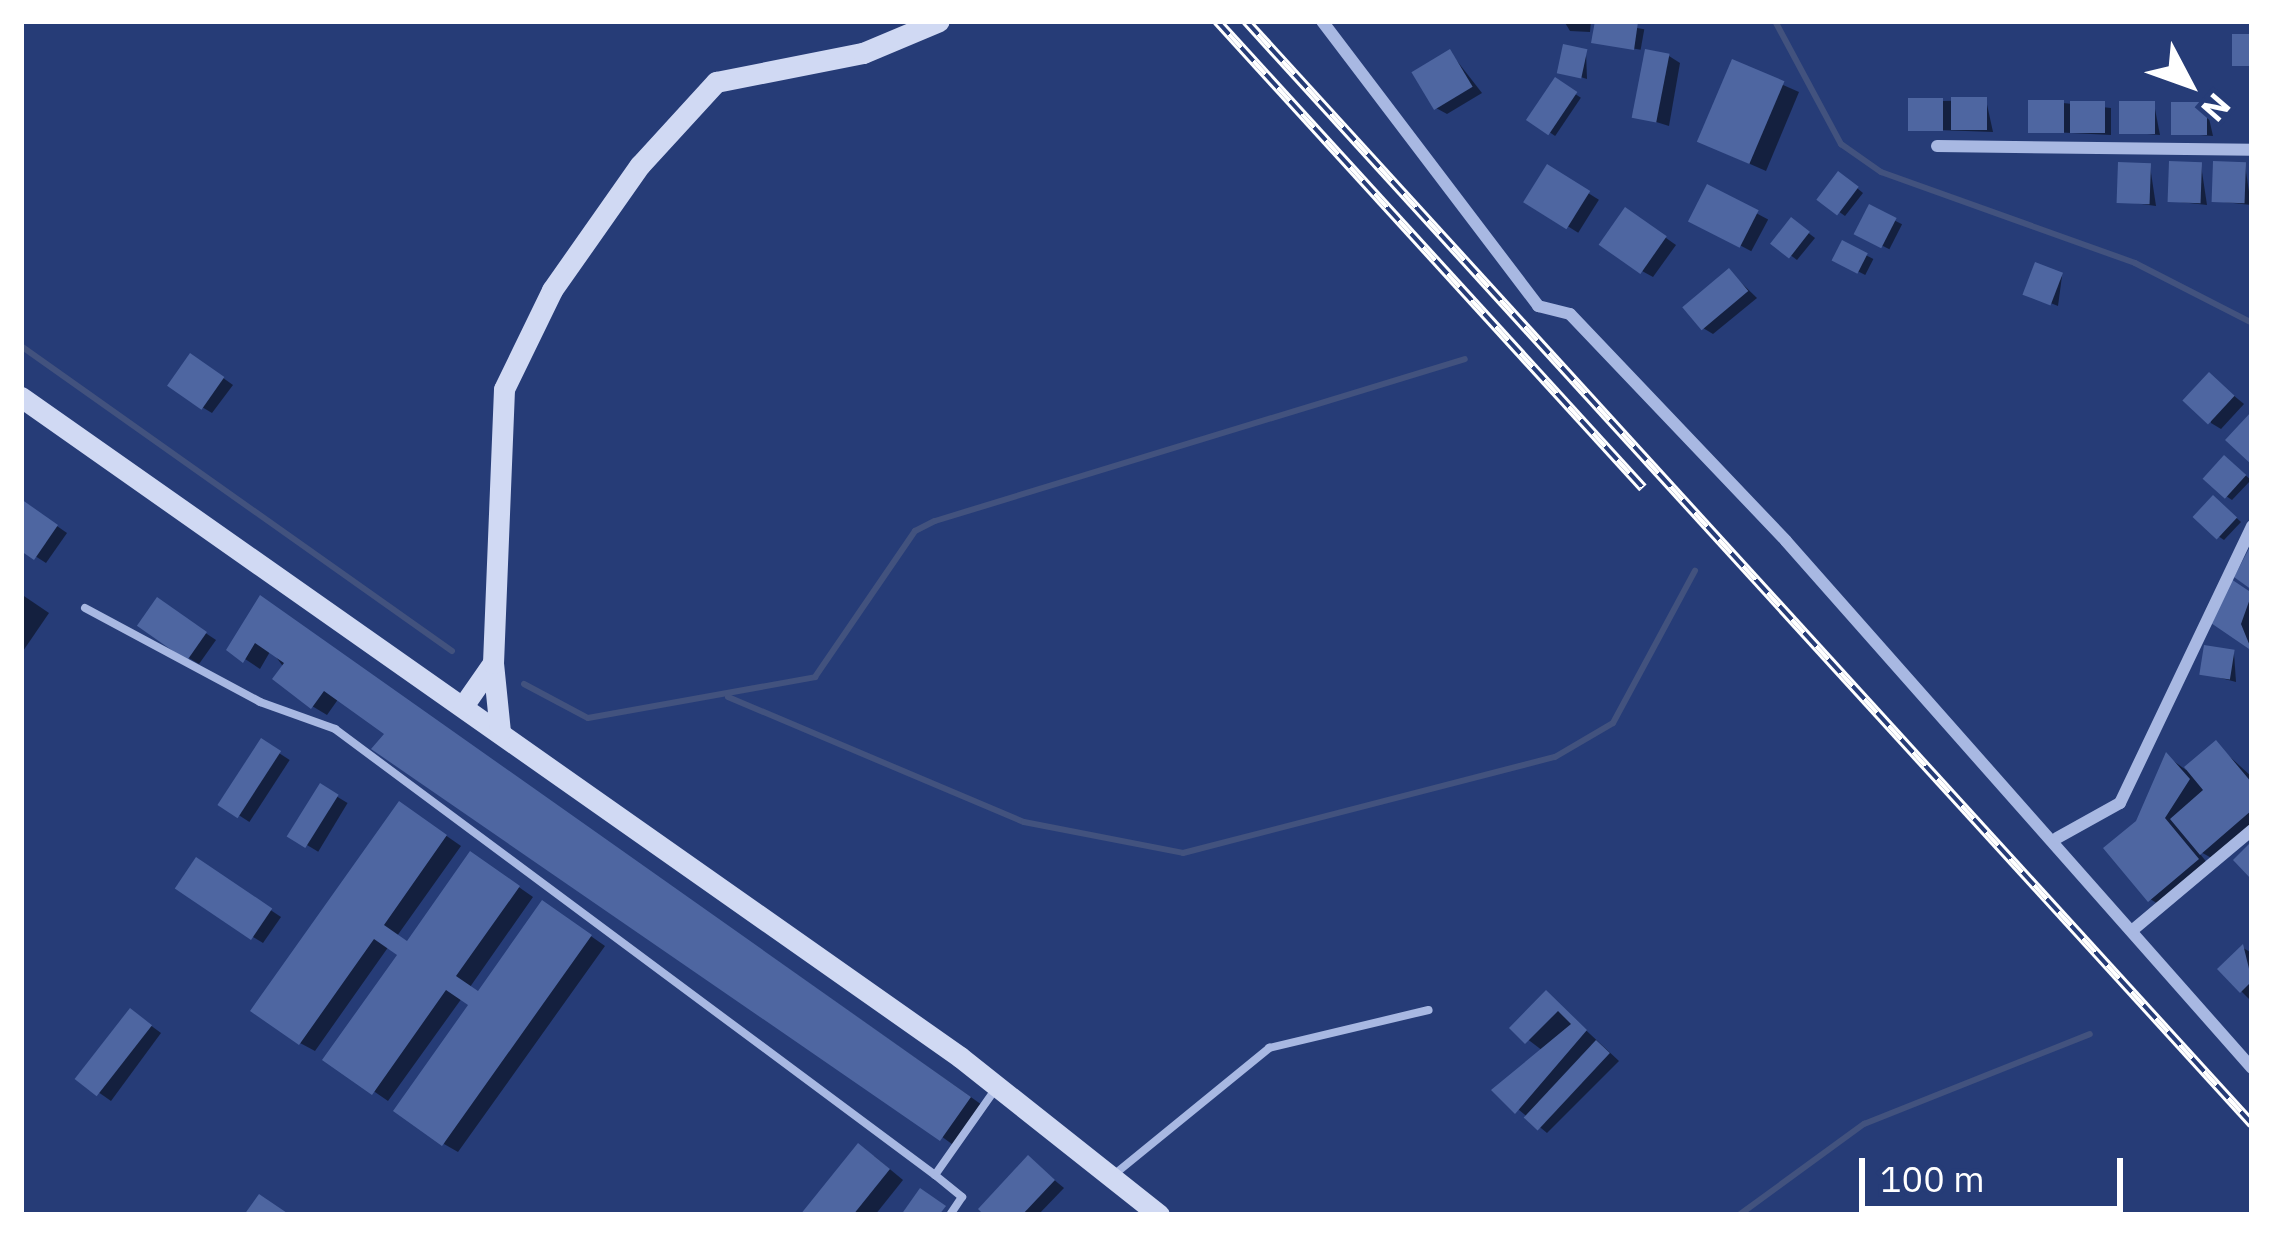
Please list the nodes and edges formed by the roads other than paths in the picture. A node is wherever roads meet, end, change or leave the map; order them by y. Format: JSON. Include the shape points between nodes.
{"nodes":[{"id":1,"x":939,"y":21,"type":"edge"},
{"id":2,"x":1322,"y":21,"type":"edge"},
{"id":3,"x":1937,"y":146,"type":"dead end"},
{"id":4,"x":2252,"y":150,"type":"edge"},
{"id":5,"x":21,"y":397,"type":"edge"},
{"id":6,"x":2252,"y":526,"type":"edge"},
{"id":7,"x":85,"y":608,"type":"dead end"},
{"id":8,"x":494,"y":663,"type":"junction"},
{"id":9,"x":463,"y":706,"type":"junction"},
{"id":10,"x":501,"y":733,"type":"junction"},
{"id":11,"x":2252,"y":830,"type":"edge"},
{"id":12,"x":2056,"y":838,"type":"junction"},
{"id":13,"x":2134,"y":929,"type":"junction"},
{"id":14,"x":1429,"y":1010,"type":"dead end"},
{"id":15,"x":2252,"y":1068,"type":"edge"},
{"id":16,"x":998,"y":1085,"type":"junction"},
{"id":17,"x":1114,"y":1174,"type":"junction"},
{"id":18,"x":935,"y":1175,"type":"junction"},
{"id":19,"x":950,"y":1215,"type":"edge"},
{"id":20,"x":1159,"y":1215,"type":"edge"}],
"edges":[{"from":1,"to":8,"type":"main road","via":[[863,52],[716,82],[552,290],[500,409]]},
{"from":2,"to":12,"type":"street","via":[[1538,306],[1570,314],[1609,352]]},
{"from":3,"to":4,"type":"street"},
{"from":5,"to":9,"type":"main road"},
{"from":6,"to":12,"type":"street","via":[[2120,803]]},
{"from":7,"to":18,"type":"lane","via":[[260,702],[335,729]]},
{"from":8,"to":9,"type":"main road"},
{"from":8,"to":10,"type":"main road","via":[[490,704]]},
{"from":9,"to":10,"type":"main road"},
{"from":10,"to":16,"type":"main road"},
{"from":11,"to":13,"type":"street"},
{"from":12,"to":13,"type":"street"},
{"from":13,"to":15,"type":"street"},
{"from":14,"to":17,"type":"lane","via":[[1269,1048]]},
{"from":16,"to":17,"type":"main road"},
{"from":16,"to":18,"type":"lane"},
{"from":17,"to":20,"type":"main road"},
{"from":18,"to":19,"type":"lane","via":[[962,1198]]}]}
